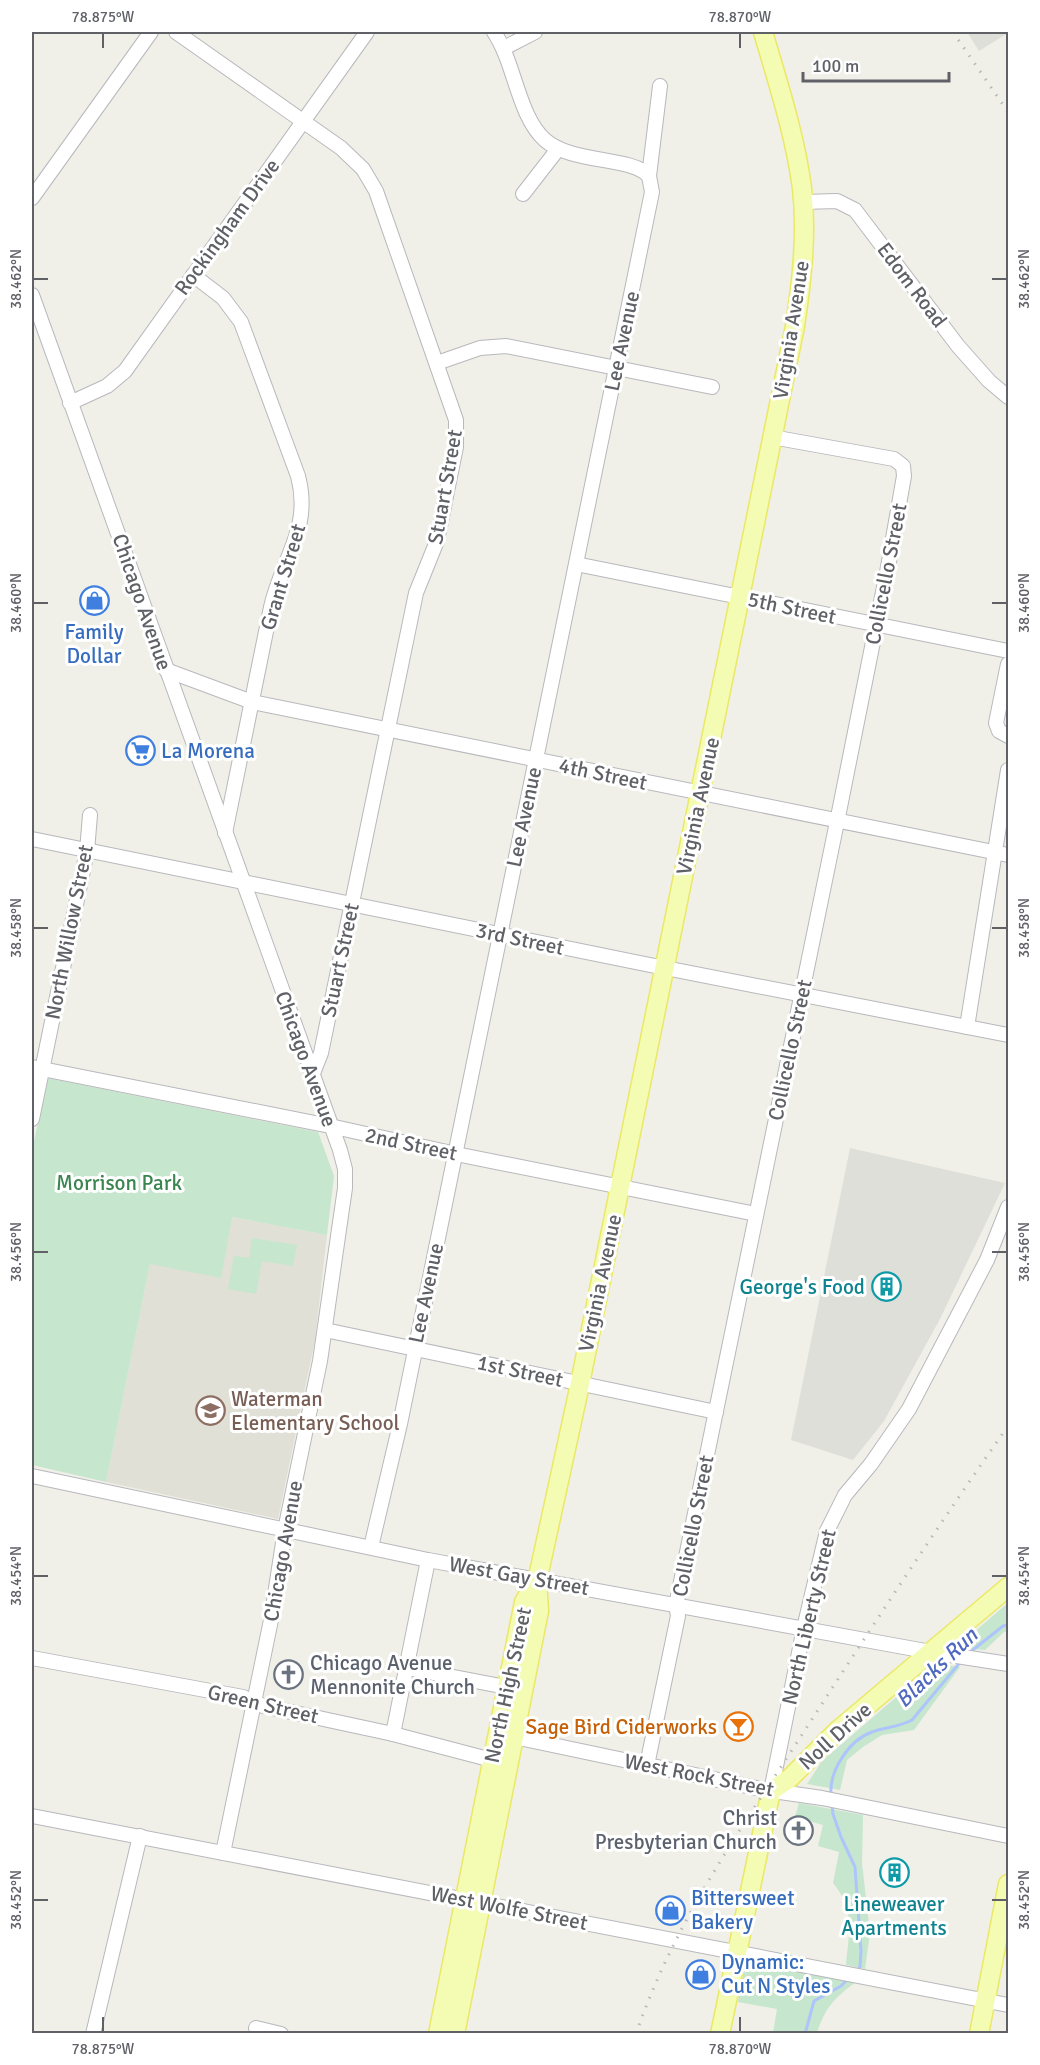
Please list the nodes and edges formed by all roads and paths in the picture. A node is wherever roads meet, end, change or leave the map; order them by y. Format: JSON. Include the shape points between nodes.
{"nodes":[{"id":1,"x":150,"y":32,"type":"edge"},
{"id":2,"x":176,"y":32,"type":"edge"},
{"id":3,"x":367,"y":32,"type":"edge"},
{"id":4,"x":494,"y":32,"type":"edge"},
{"id":5,"x":535,"y":32,"type":"edge"},
{"id":6,"x":764,"y":32,"type":"edge"},
{"id":7,"x":504,"y":48,"type":"junction"},
{"id":8,"x":660,"y":86,"type":"dead end"},
{"id":9,"x":302,"y":121,"type":"junction"},
{"id":10,"x":558,"y":149,"type":"junction"},
{"id":11,"x":649,"y":176,"type":"junction"},
{"id":12,"x":523,"y":194,"type":"dead end"},
{"id":13,"x":32,"y":198,"type":"edge"},
{"id":14,"x":803,"y":202,"type":"junction"},
{"id":15,"x":193,"y":275,"type":"junction"},
{"id":16,"x":32,"y":295,"type":"edge"},
{"id":17,"x":437,"y":363,"type":"junction"},
{"id":18,"x":616,"y":368,"type":"junction"},
{"id":19,"x":712,"y":387,"type":"dead end"},
{"id":20,"x":1008,"y":397,"type":"edge"},
{"id":21,"x":70,"y":403,"type":"junction"},
{"id":22,"x":772,"y":437,"type":"junction"},
{"id":23,"x":576,"y":564,"type":"junction"},
{"id":24,"x":741,"y":597,"type":"junction"},
{"id":25,"x":876,"y":625,"type":"junction"},
{"id":26,"x":1008,"y":651,"type":"edge"},
{"id":27,"x":1008,"y":664,"type":"edge"},
{"id":28,"x":166,"y":670,"type":"junction"},
{"id":29,"x":252,"y":702,"type":"junction"},
{"id":30,"x":387,"y":730,"type":"junction"},
{"id":31,"x":1008,"y":736,"type":"edge"},
{"id":32,"x":536,"y":760,"type":"junction"},
{"id":33,"x":1008,"y":770,"type":"edge"},
{"id":34,"x":700,"y":794,"type":"junction"},
{"id":35,"x":90,"y":814,"type":"dead end"},
{"id":36,"x":837,"y":822,"type":"junction"},
{"id":37,"x":225,"y":835,"type":"junction"},
{"id":38,"x":32,"y":839,"type":"edge"},
{"id":39,"x":87,"y":850,"type":"junction"},
{"id":40,"x":1002,"y":854,"type":"edge"},
{"id":41,"x":242,"y":882,"type":"junction"},
{"id":42,"x":352,"y":904,"type":"junction"},
{"id":43,"x":500,"y":934,"type":"junction"},
{"id":44,"x":664,"y":968,"type":"junction"},
{"id":45,"x":801,"y":996,"type":"junction"},
{"id":46,"x":967,"y":1027,"type":"junction"},
{"id":47,"x":1008,"y":1035,"type":"edge"},
{"id":48,"x":37,"y":1068,"type":"edge"},
{"id":49,"x":312,"y":1076,"type":"junction"},
{"id":50,"x":32,"y":1119,"type":"edge"},
{"id":51,"x":330,"y":1126,"type":"junction"},
{"id":52,"x":456,"y":1154,"type":"junction"},
{"id":53,"x":620,"y":1187,"type":"junction"},
{"id":54,"x":1008,"y":1207,"type":"edge"},
{"id":55,"x":756,"y":1214,"type":"junction"},
{"id":56,"x":325,"y":1330,"type":"junction"},
{"id":57,"x":415,"y":1349,"type":"junction"},
{"id":58,"x":580,"y":1383,"type":"junction"},
{"id":59,"x":716,"y":1412,"type":"junction"},
{"id":60,"x":32,"y":1476,"type":"edge"},
{"id":61,"x":285,"y":1530,"type":"junction"},
{"id":62,"x":371,"y":1547,"type":"junction"},
{"id":63,"x":428,"y":1560,"type":"junction"},
{"id":64,"x":537,"y":1580,"type":"junction"},
{"id":65,"x":1008,"y":1587,"type":"edge"},
{"id":66,"x":676,"y":1605,"type":"junction"},
{"id":67,"x":804,"y":1628,"type":"junction"},
{"id":68,"x":931,"y":1652,"type":"junction"},
{"id":69,"x":32,"y":1658,"type":"edge"},
{"id":70,"x":1008,"y":1664,"type":"edge"},
{"id":71,"x":407,"y":1668,"type":"junction"},
{"id":72,"x":506,"y":1687,"type":"junction"},
{"id":73,"x":254,"y":1702,"type":"junction"},
{"id":74,"x":393,"y":1734,"type":"junction"},
{"id":75,"x":506,"y":1735,"type":"junction"},
{"id":76,"x":492,"y":1760,"type":"junction"},
{"id":77,"x":647,"y":1765,"type":"junction"},
{"id":78,"x":771,"y":1791,"type":"junction"},
{"id":79,"x":32,"y":1816,"type":"edge"},
{"id":80,"x":140,"y":1836,"type":"junction"},
{"id":81,"x":1008,"y":1836,"type":"edge"},
{"id":82,"x":222,"y":1853,"type":"junction"},
{"id":83,"x":1008,"y":1884,"type":"edge"},
{"id":84,"x":472,"y":1902,"type":"junction"},
{"id":85,"x":736,"y":1952,"type":"junction"},
{"id":86,"x":986,"y":2001,"type":"junction"},
{"id":87,"x":1008,"y":2005,"type":"edge"},
{"id":88,"x":256,"y":2028,"type":"dead end"},
{"id":89,"x":93,"y":2034,"type":"edge"},
{"id":90,"x":281,"y":2034,"type":"edge"},
{"id":91,"x":438,"y":2034,"type":"edge"},
{"id":92,"x":455,"y":2034,"type":"edge"},
{"id":93,"x":720,"y":2034,"type":"edge"},
{"id":94,"x":979,"y":2034,"type":"edge"}],
"edges":[{"from":1,"to":13,"type":"street"},
{"from":2,"to":9,"type":"street","name":"Stuart Street"},
{"from":3,"to":9,"type":"street","name":"Rockingham Drive"},
{"from":4,"to":7,"type":"street"},
{"from":5,"to":7,"type":"street"},
{"from":6,"to":14,"type":"main road","name":"Virginia Avenue","via":[[792,136]]},
{"from":7,"to":10,"type":"street","via":[[532,124]]},
{"from":8,"to":11,"type":"street","name":"Lee Avenue"},
{"from":9,"to":15,"type":"street","name":"Rockingham Drive"},
{"from":9,"to":17,"type":"street","name":"Stuart Street","via":[[349,154],[369,177]]},
{"from":10,"to":11,"type":"street","via":[[636,167]]},
{"from":10,"to":12,"type":"street"},
{"from":11,"to":18,"type":"street","name":"Lee Avenue","via":[[652,192]]},
{"from":14,"to":20,"type":"street","name":"Edom Road","via":[[837,201],[855,210],[958,346]]},
{"from":14,"to":22,"type":"main road","name":"Virginia Avenue","via":[[804,255],[798,307]]},
{"from":15,"to":21,"type":"street","name":"Rockingham Drive","via":[[119,376],[100,390]]},
{"from":15,"to":29,"type":"street","name":"Grant Street","via":[[223,298],[242,322],[296,467],[302,494],[300,527],[273,598]]},
{"from":16,"to":21,"type":"street","name":"Chicago Avenue"},
{"from":17,"to":18,"type":"street","via":[[480,348],[506,346]]},
{"from":17,"to":30,"type":"street","name":"Stuart Street","via":[[455,411],[456,447],[436,548],[416,593]]},
{"from":18,"to":19,"type":"street"},
{"from":18,"to":23,"type":"street","name":"Lee Avenue"},
{"from":21,"to":28,"type":"street","name":"Chicago Avenue"},
{"from":22,"to":24,"type":"main road","name":"Virginia Avenue"},
{"from":22,"to":25,"type":"street","name":"Collicello Street","via":[[894,459],[903,466]]},
{"from":23,"to":24,"type":"street","name":"5th Street"},
{"from":23,"to":32,"type":"street","name":"Lee Avenue"},
{"from":24,"to":25,"type":"street","name":"5th Street"},
{"from":24,"to":34,"type":"main road","name":"Virginia Avenue"},
{"from":25,"to":26,"type":"street","name":"5th Street"},
{"from":25,"to":36,"type":"street","name":"Collicello Street"},
{"from":27,"to":31,"type":"street","via":[[996,723],[999,731]]},
{"from":28,"to":29,"type":"street","name":"4th Street"},
{"from":28,"to":37,"type":"street","name":"Chicago Avenue"},
{"from":29,"to":30,"type":"street","name":"4th Street"},
{"from":29,"to":37,"type":"street","name":"Grant Street"},
{"from":30,"to":32,"type":"street","name":"4th Street"},
{"from":30,"to":42,"type":"street","name":"Stuart Street"},
{"from":32,"to":34,"type":"street","name":"4th Street"},
{"from":32,"to":43,"type":"street","name":"Lee Avenue"},
{"from":33,"to":40,"type":"street"},
{"from":34,"to":36,"type":"street","name":"4th Street"},
{"from":34,"to":44,"type":"main road","name":"Virginia Avenue"},
{"from":35,"to":39,"type":"street","name":"North Willow Street"},
{"from":36,"to":40,"type":"street","name":"4th Street"},
{"from":36,"to":45,"type":"street","name":"Collicello Street"},
{"from":37,"to":41,"type":"street","name":"Chicago Avenue"},
{"from":38,"to":39,"type":"street","name":"3rd Street"},
{"from":39,"to":41,"type":"street","name":"3rd Street"},
{"from":39,"to":48,"type":"street","name":"North Willow Street"},
{"from":40,"to":46,"type":"street"},
{"from":41,"to":42,"type":"street","name":"3rd Street"},
{"from":41,"to":49,"type":"street","name":"Chicago Avenue"},
{"from":42,"to":43,"type":"street","name":"3rd Street"},
{"from":42,"to":49,"type":"street","name":"Stuart Street","via":[[321,1053]]},
{"from":43,"to":44,"type":"street","name":"3rd Street"},
{"from":43,"to":52,"type":"street","name":"Lee Avenue"},
{"from":44,"to":45,"type":"street","name":"3rd Street"},
{"from":44,"to":53,"type":"main road","name":"Virginia Avenue"},
{"from":45,"to":46,"type":"street","name":"3rd Street"},
{"from":45,"to":55,"type":"street","name":"Collicello Street"},
{"from":46,"to":47,"type":"street","name":"3rd Street"},
{"from":48,"to":50,"type":"street","name":"North Willow Street"},
{"from":48,"to":51,"type":"street","name":"2nd Street"},
{"from":49,"to":51,"type":"street","name":"Chicago Avenue"},
{"from":51,"to":52,"type":"street","name":"2nd Street"},
{"from":51,"to":56,"type":"street","name":"Chicago Avenue","via":[[346,1182]]},
{"from":52,"to":53,"type":"street","name":"2nd Street"},
{"from":52,"to":57,"type":"street","name":"Lee Avenue"},
{"from":53,"to":55,"type":"street","name":"2nd Street"},
{"from":53,"to":58,"type":"main road","name":"Virginia Avenue"},
{"from":54,"to":67,"type":"street","name":"North Liberty Street","via":[[987,1260],[909,1409],[832,1518]]},
{"from":55,"to":59,"type":"street","name":"Collicello Street"},
{"from":56,"to":57,"type":"street","name":"1st Street"},
{"from":56,"to":61,"type":"street","name":"Chicago Avenue"},
{"from":57,"to":58,"type":"street","name":"1st Street"},
{"from":57,"to":62,"type":"street","name":"Lee Avenue"},
{"from":58,"to":59,"type":"street","name":"1st Street"},
{"from":58,"to":64,"type":"main road","name":"Virginia Avenue"},
{"from":59,"to":66,"type":"street","name":"Collicello Street"},
{"from":60,"to":61,"type":"street","name":"West Gay Street"},
{"from":61,"to":62,"type":"street","name":"West Gay Street"},
{"from":61,"to":73,"type":"street","name":"Chicago Avenue"},
{"from":62,"to":63,"type":"street","name":"West Gay Street"},
{"from":63,"to":64,"type":"street","name":"West Gay Street"},
{"from":63,"to":71,"type":"street"},
{"from":64,"to":66,"type":"street","name":"West Gay Street"},
{"from":64,"to":72,"type":"main road","name":"North High Street","via":[[524,1602]]},
{"from":64,"to":75,"type":"main road","name":"North High Street","via":[[539,1611]]},
{"from":65,"to":68,"type":"main road","name":"Noll Drive"},
{"from":66,"to":67,"type":"street","name":"West Gay Street"},
{"from":66,"to":77,"type":"street","name":"Collicello Street","via":[[678,1616]]},
{"from":67,"to":68,"type":"street","name":"West Gay Street"},
{"from":67,"to":78,"type":"street","name":"North Liberty Street"},
{"from":68,"to":70,"type":"street","name":"West Gay Street"},
{"from":68,"to":78,"type":"main road","name":"Noll Drive"},
{"from":69,"to":73,"type":"street","name":"Green Street","via":[[243,1696]]},
{"from":71,"to":72,"type":"street"},
{"from":71,"to":74,"type":"street"},
{"from":72,"to":75,"type":"main road","name":"North High Street"},
{"from":73,"to":74,"type":"street","name":"Green Street"},
{"from":73,"to":82,"type":"street","name":"Chicago Avenue"},
{"from":74,"to":76,"type":"street","name":"Green Street"},
{"from":75,"to":76,"type":"main road","name":"North High Street"},
{"from":75,"to":77,"type":"street","name":"West Rock Street"},
{"from":75,"to":84,"type":"main road","name":"North High Street"},
{"from":76,"to":84,"type":"main road","name":"North High Street"},
{"from":77,"to":78,"type":"street","name":"West Rock Street"},
{"from":78,"to":81,"type":"street","name":"West Rock Street"},
{"from":78,"to":85,"type":"main road","name":"North Liberty Street"},
{"from":79,"to":80,"type":"street","name":"West Wolfe Street"},
{"from":80,"to":82,"type":"street","name":"West Wolfe Street"},
{"from":80,"to":89,"type":"street"},
{"from":82,"to":84,"type":"street","name":"West Wolfe Street"},
{"from":83,"to":86,"type":"main road"},
{"from":84,"to":85,"type":"street","name":"West Wolfe Street"},
{"from":84,"to":91,"type":"main road","name":"North High Street"},
{"from":84,"to":92,"type":"main road","name":"North High Street"},
{"from":85,"to":86,"type":"street","name":"West Wolfe Street"},
{"from":85,"to":93,"type":"main road","name":"North Liberty Street"},
{"from":86,"to":87,"type":"street","name":"West Wolfe Street"},
{"from":86,"to":94,"type":"main road"},
{"from":88,"to":90,"type":"street"}]}
